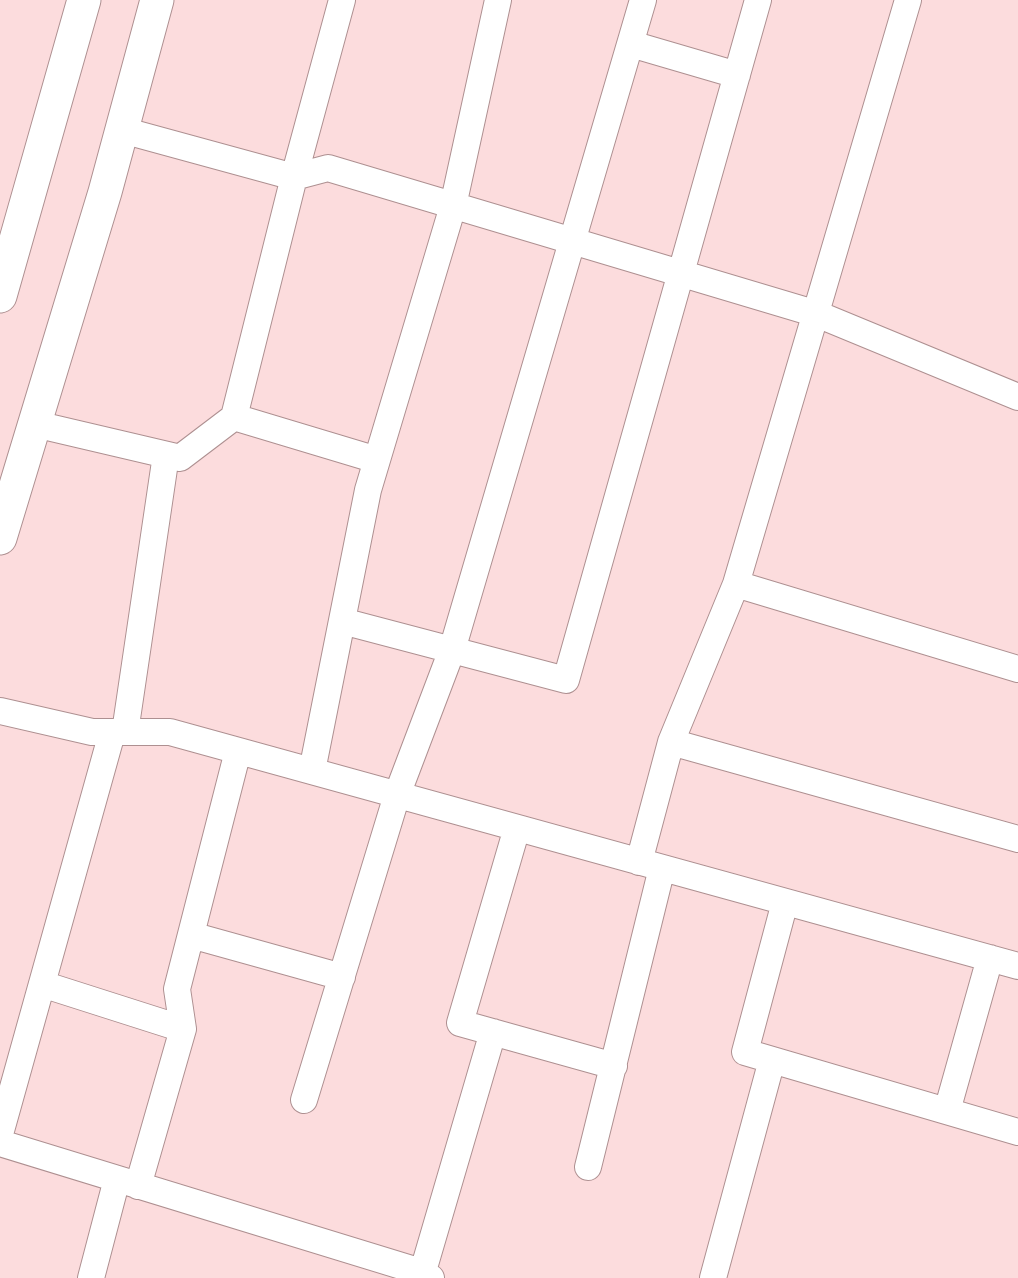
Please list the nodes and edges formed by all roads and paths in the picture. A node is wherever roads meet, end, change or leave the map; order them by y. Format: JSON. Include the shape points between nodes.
{"nodes":[{"id":1,"x":84,"y":0,"type":"edge"},
{"id":2,"x":157,"y":0,"type":"edge"},
{"id":3,"x":342,"y":0,"type":"edge"},
{"id":4,"x":498,"y":0,"type":"edge"},
{"id":5,"x":643,"y":0,"type":"edge"},
{"id":6,"x":758,"y":0,"type":"edge"},
{"id":7,"x":908,"y":0,"type":"edge"},
{"id":8,"x":631,"y":44,"type":"junction"},
{"id":9,"x":737,"y":75,"type":"junction"},
{"id":10,"x":122,"y":130,"type":"junction"},
{"id":11,"x":294,"y":177,"type":"junction"},
{"id":12,"x":453,"y":206,"type":"junction"},
{"id":13,"x":570,"y":242,"type":"junction"},
{"id":14,"x":679,"y":275,"type":"junction"},
{"id":15,"x":0,"y":296,"type":"edge"},
{"id":16,"x":817,"y":314,"type":"junction"},
{"id":17,"x":1018,"y":397,"type":"edge"},
{"id":18,"x":234,"y":417,"type":"junction"},
{"id":19,"x":35,"y":424,"type":"junction"},
{"id":20,"x":166,"y":455,"type":"junction"},
{"id":21,"x":377,"y":460,"type":"junction"},
{"id":22,"x":0,"y":538,"type":"edge"},
{"id":23,"x":736,"y":584,"type":"junction"},
{"id":24,"x":342,"y":621,"type":"junction"},
{"id":25,"x":452,"y":650,"type":"junction"},
{"id":26,"x":1018,"y":669,"type":"edge"},
{"id":27,"x":0,"y":711,"type":"edge"},
{"id":28,"x":119,"y":732,"type":"junction"},
{"id":29,"x":671,"y":742,"type":"junction"},
{"id":30,"x":238,"y":751,"type":"junction"},
{"id":31,"x":312,"y":771,"type":"junction"},
{"id":32,"x":397,"y":795,"type":"junction"},
{"id":33,"x":517,"y":828,"type":"junction"},
{"id":34,"x":1018,"y":839,"type":"edge"},
{"id":35,"x":650,"y":865,"type":"junction"},
{"id":36,"x":785,"y":902,"type":"junction"},
{"id":37,"x":190,"y":935,"type":"junction"},
{"id":38,"x":990,"y":958,"type":"junction"},
{"id":39,"x":1018,"y":966,"type":"edge"},
{"id":40,"x":342,"y":977,"type":"junction"},
{"id":41,"x":42,"y":984,"type":"junction"},
{"id":42,"x":183,"y":1029,"type":"junction"},
{"id":43,"x":493,"y":1032,"type":"junction"},
{"id":44,"x":772,"y":1060,"type":"junction"},
{"id":45,"x":614,"y":1065,"type":"junction"},
{"id":46,"x":304,"y":1100,"type":"dead end"},
{"id":47,"x":947,"y":1111,"type":"junction"},
{"id":48,"x":1018,"y":1132,"type":"edge"},
{"id":49,"x":0,"y":1134,"type":"edge"},
{"id":50,"x":0,"y":1143,"type":"edge"},
{"id":51,"x":588,"y":1167,"type":"dead end"},
{"id":52,"x":127,"y":1183,"type":"junction"},
{"id":53,"x":424,"y":1276,"type":"edge"},
{"id":54,"x":92,"y":1278,"type":"edge"},
{"id":55,"x":713,"y":1278,"type":"edge"}],
"edges":[{"from":1,"to":15,"type":"street"},
{"from":2,"to":10,"type":"street"},
{"from":3,"to":11,"type":"street"},
{"from":4,"to":12,"type":"street"},
{"from":5,"to":8,"type":"street"},
{"from":6,"to":9,"type":"street"},
{"from":7,"to":16,"type":"street"},
{"from":8,"to":9,"type":"street"},
{"from":8,"to":13,"type":"street"},
{"from":9,"to":14,"type":"street"},
{"from":10,"to":11,"type":"street"},
{"from":10,"to":19,"type":"street"},
{"from":11,"to":12,"type":"street","via":[[328,168]]},
{"from":11,"to":18,"type":"street"},
{"from":12,"to":13,"type":"street"},
{"from":12,"to":21,"type":"street"},
{"from":13,"to":14,"type":"street"},
{"from":13,"to":25,"type":"street"},
{"from":14,"to":16,"type":"street"},
{"from":14,"to":25,"type":"street","via":[[566,680]]},
{"from":16,"to":17,"type":"street"},
{"from":16,"to":23,"type":"street"},
{"from":18,"to":20,"type":"street","via":[[180,458]]},
{"from":18,"to":21,"type":"street"},
{"from":19,"to":20,"type":"street"},
{"from":19,"to":22,"type":"street"},
{"from":20,"to":28,"type":"street"},
{"from":21,"to":24,"type":"street"},
{"from":23,"to":26,"type":"street"},
{"from":23,"to":29,"type":"street"},
{"from":24,"to":25,"type":"street"},
{"from":24,"to":31,"type":"street"},
{"from":25,"to":32,"type":"street"},
{"from":27,"to":28,"type":"street","via":[[92,732]]},
{"from":28,"to":30,"type":"street","via":[[170,732]]},
{"from":28,"to":41,"type":"street"},
{"from":29,"to":34,"type":"street"},
{"from":29,"to":35,"type":"street"},
{"from":30,"to":31,"type":"street"},
{"from":30,"to":37,"type":"street"},
{"from":31,"to":32,"type":"street"},
{"from":32,"to":33,"type":"street"},
{"from":32,"to":40,"type":"street"},
{"from":33,"to":35,"type":"street"},
{"from":33,"to":43,"type":"street","via":[[460,1023]]},
{"from":35,"to":36,"type":"street"},
{"from":35,"to":45,"type":"street"},
{"from":36,"to":38,"type":"street"},
{"from":36,"to":44,"type":"street","via":[[745,1052]]},
{"from":37,"to":40,"type":"street"},
{"from":37,"to":42,"type":"street","via":[[177,989]]},
{"from":38,"to":39,"type":"street"},
{"from":38,"to":47,"type":"street"},
{"from":40,"to":46,"type":"street"},
{"from":41,"to":42,"type":"street"},
{"from":41,"to":49,"type":"street"},
{"from":42,"to":52,"type":"street"},
{"from":43,"to":45,"type":"street"},
{"from":43,"to":53,"type":"street"},
{"from":44,"to":47,"type":"street"},
{"from":44,"to":55,"type":"street"},
{"from":45,"to":51,"type":"street"},
{"from":47,"to":48,"type":"street"},
{"from":50,"to":52,"type":"street"},
{"from":52,"to":53,"type":"street"},
{"from":52,"to":54,"type":"street"}]}
